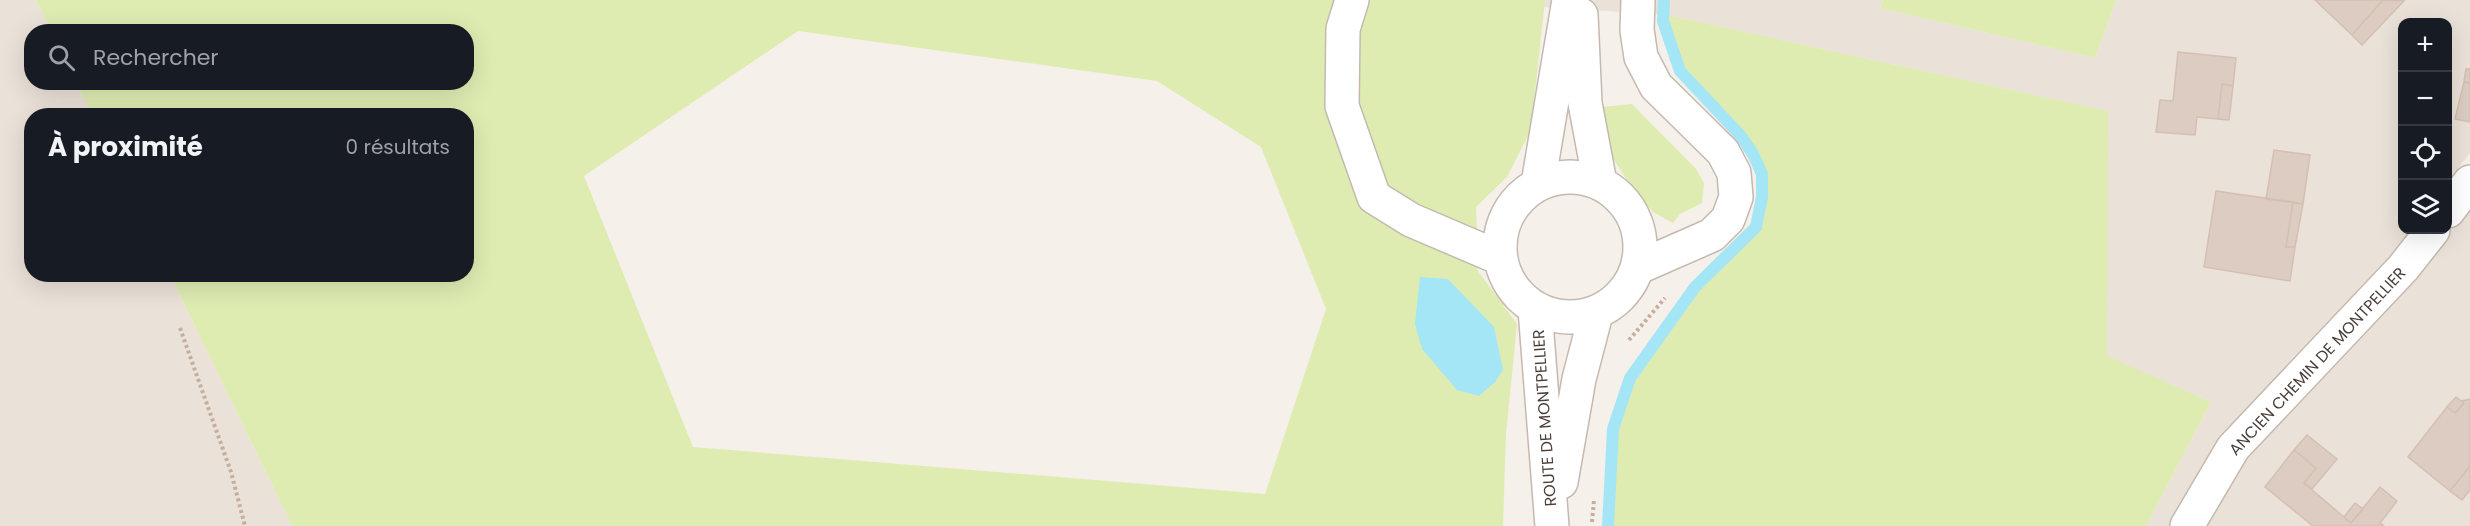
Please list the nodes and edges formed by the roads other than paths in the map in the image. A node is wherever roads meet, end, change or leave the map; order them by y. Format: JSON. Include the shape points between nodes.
{"nodes":[{"id":1,"x":1352,"y":0,"type":"edge"},
{"id":2,"x":1569,"y":0,"type":"edge"},
{"id":3,"x":1580,"y":0,"type":"edge"},
{"id":4,"x":1638,"y":0,"type":"edge"},
{"id":5,"x":2470,"y":182,"type":"edge"},
{"id":6,"x":1600,"y":183,"type":"junction"},
{"id":7,"x":1538,"y":184,"type":"junction"},
{"id":8,"x":2452,"y":206,"type":"edge"},
{"id":9,"x":1504,"y":224,"type":"junction"},
{"id":10,"x":1638,"y":226,"type":"junction"},
{"id":11,"x":1446,"y":234,"type":"junction"},
{"id":12,"x":2430,"y":234,"type":"edge"},
{"id":13,"x":1685,"y":247,"type":"junction"},
{"id":14,"x":1500,"y":258,"type":"junction"},
{"id":15,"x":1639,"y":267,"type":"junction"},
{"id":16,"x":1535,"y":309,"type":"junction"},
{"id":17,"x":1596,"y":314,"type":"junction"},
{"id":18,"x":1553,"y":526,"type":"edge"},
{"id":19,"x":2187,"y":526,"type":"edge"}],
"edges":[{"from":1,"to":11,"type":"street","via":[[1343,29],[1342,106],[1374,197],[1412,220]]},
{"from":2,"to":7,"type":"street"},
{"from":3,"to":6,"type":"street","via":[[1585,103]]},
{"from":4,"to":13,"type":"street","via":[[1641,57],[1656,86],[1723,152],[1734,173],[1736,197],[1728,219],[1712,235]]},
{"from":5,"to":8,"type":"street"},
{"from":6,"to":7,"type":"street","name":"ROUTE DE MONTPELLIER","via":[[1569,177]]},
{"from":6,"to":10,"type":"street","name":"ROUTE DE MONTPELLIER","via":[[1630,208]]},
{"from":7,"to":9,"type":"street","name":"ROUTE DE MONTPELLIER","via":[[1523,195]]},
{"from":9,"to":11,"type":"street"},
{"from":9,"to":14,"type":"street","name":"ROUTE DE MONTPELLIER"},
{"from":10,"to":13,"type":"street"},
{"from":10,"to":15,"type":"street","name":"ROUTE DE MONTPELLIER"},
{"from":11,"to":14,"type":"street"},
{"from":12,"to":19,"type":"street","name":"ANCIEN CHEMIN DE MONTPELLIER","via":[[2403,268],[2234,448]]},
{"from":13,"to":15,"type":"street"},
{"from":14,"to":16,"type":"street","name":"ROUTE DE MONTPELLIER","via":[[1512,287]]},
{"from":15,"to":17,"type":"street","name":"ROUTE DE MONTPELLIER","via":[[1630,286],[1615,303]]},
{"from":16,"to":17,"type":"street","name":"ROUTE DE MONTPELLIER","via":[[1565,318]]},
{"from":16,"to":18,"type":"street","name":"ROUTE DE MONTPELLIER"},
{"from":17,"to":18,"type":"street","name":"ROUTE DE MONTPELLIER","via":[[1579,379]]}]}
